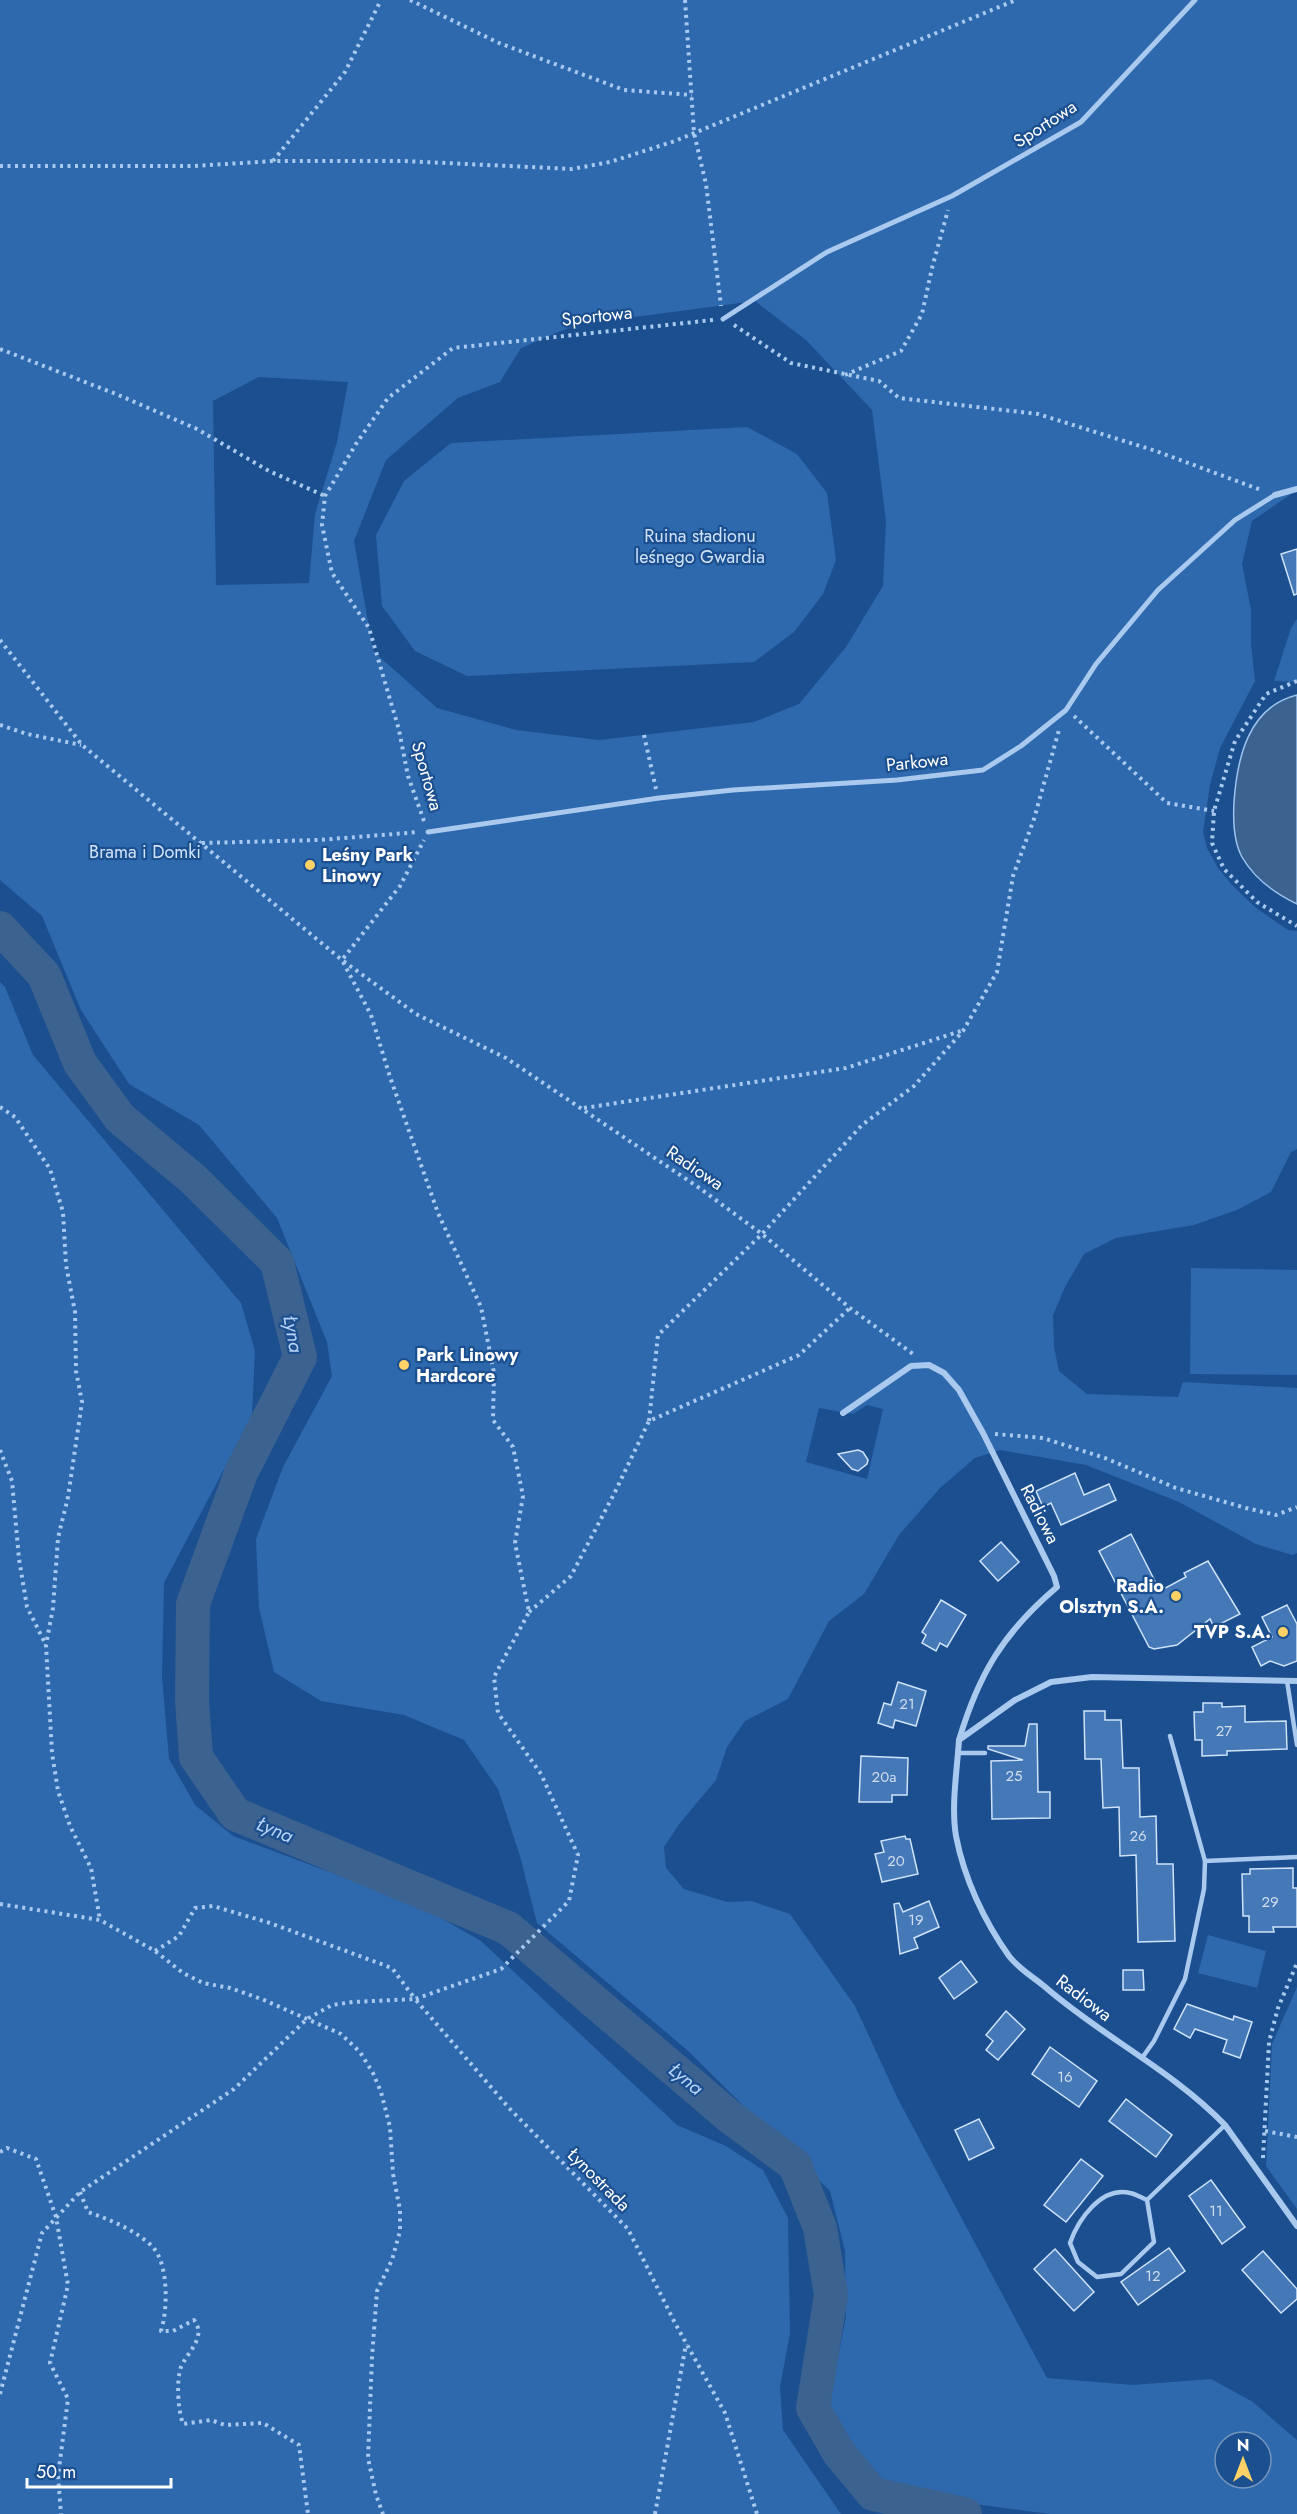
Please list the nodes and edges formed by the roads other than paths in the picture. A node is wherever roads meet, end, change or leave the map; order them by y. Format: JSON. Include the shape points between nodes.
{"nodes":[{"id":1,"x":1195,"y":0,"type":"edge"},
{"id":2,"x":723,"y":319,"type":"road end"},
{"id":3,"x":1297,"y":489,"type":"edge"},
{"id":4,"x":1275,"y":495,"type":"joint"},
{"id":5,"x":428,"y":832,"type":"road end"},
{"id":6,"x":843,"y":1413,"type":"dead end"},
{"id":7,"x":1287,"y":1681,"type":"junction"},
{"id":8,"x":1297,"y":1681,"type":"edge"},
{"id":9,"x":1170,"y":1736,"type":"dead end"},
{"id":10,"x":959,"y":1740,"type":"junction"},
{"id":11,"x":1297,"y":1745,"type":"edge"},
{"id":12,"x":958,"y":1753,"type":"junction"},
{"id":13,"x":985,"y":1753,"type":"dead end"},
{"id":14,"x":1297,"y":1857,"type":"edge"},
{"id":15,"x":1205,"y":1861,"type":"junction"},
{"id":16,"x":1142,"y":2058,"type":"junction"},
{"id":17,"x":1225,"y":2125,"type":"junction"},
{"id":18,"x":1148,"y":2200,"type":"junction"},
{"id":19,"x":1297,"y":2226,"type":"edge"}],
"edges":[{"from":1,"to":2,"type":"street","name":"Sportowa","via":[[1081,122],[952,196],[827,252]]},
{"from":3,"to":4,"type":"street","name":"Parkowa"},
{"from":4,"to":5,"type":"street","name":"Parkowa","via":[[1235,520],[1158,590],[1096,664],[1066,710],[983,770],[659,798]]},
{"from":6,"to":10,"type":"street","name":"Radiowa","via":[[911,1366],[928,1365],[944,1373],[959,1390],[983,1433],[1054,1576],[1057,1587],[1028,1611],[998,1647],[970,1701]]},
{"from":7,"to":8,"type":"street"},
{"from":7,"to":10,"type":"street","via":[[1092,1677],[1051,1682],[1015,1700]]},
{"from":7,"to":11,"type":"lane"},
{"from":9,"to":15,"type":"lane"},
{"from":10,"to":12,"type":"street","name":"Radiowa"},
{"from":12,"to":13,"type":"lane"},
{"from":12,"to":16,"type":"street","name":"Radiowa","via":[[956,1834],[969,1887],[1010,1958],[1066,2006]]},
{"from":14,"to":15,"type":"lane"},
{"from":15,"to":16,"type":"lane","via":[[1204,1888],[1185,1978]]},
{"from":16,"to":17,"type":"street","name":"Radiowa"},
{"from":17,"to":18,"type":"lane"},
{"from":17,"to":19,"type":"street","name":"Radiowa"},
{"from":18,"to":18,"type":"lane","via":[[1128,2192],[1103,2196],[1076,2226],[1070,2243],[1078,2262],[1097,2277],[1121,2274],[1154,2242]]}]}
